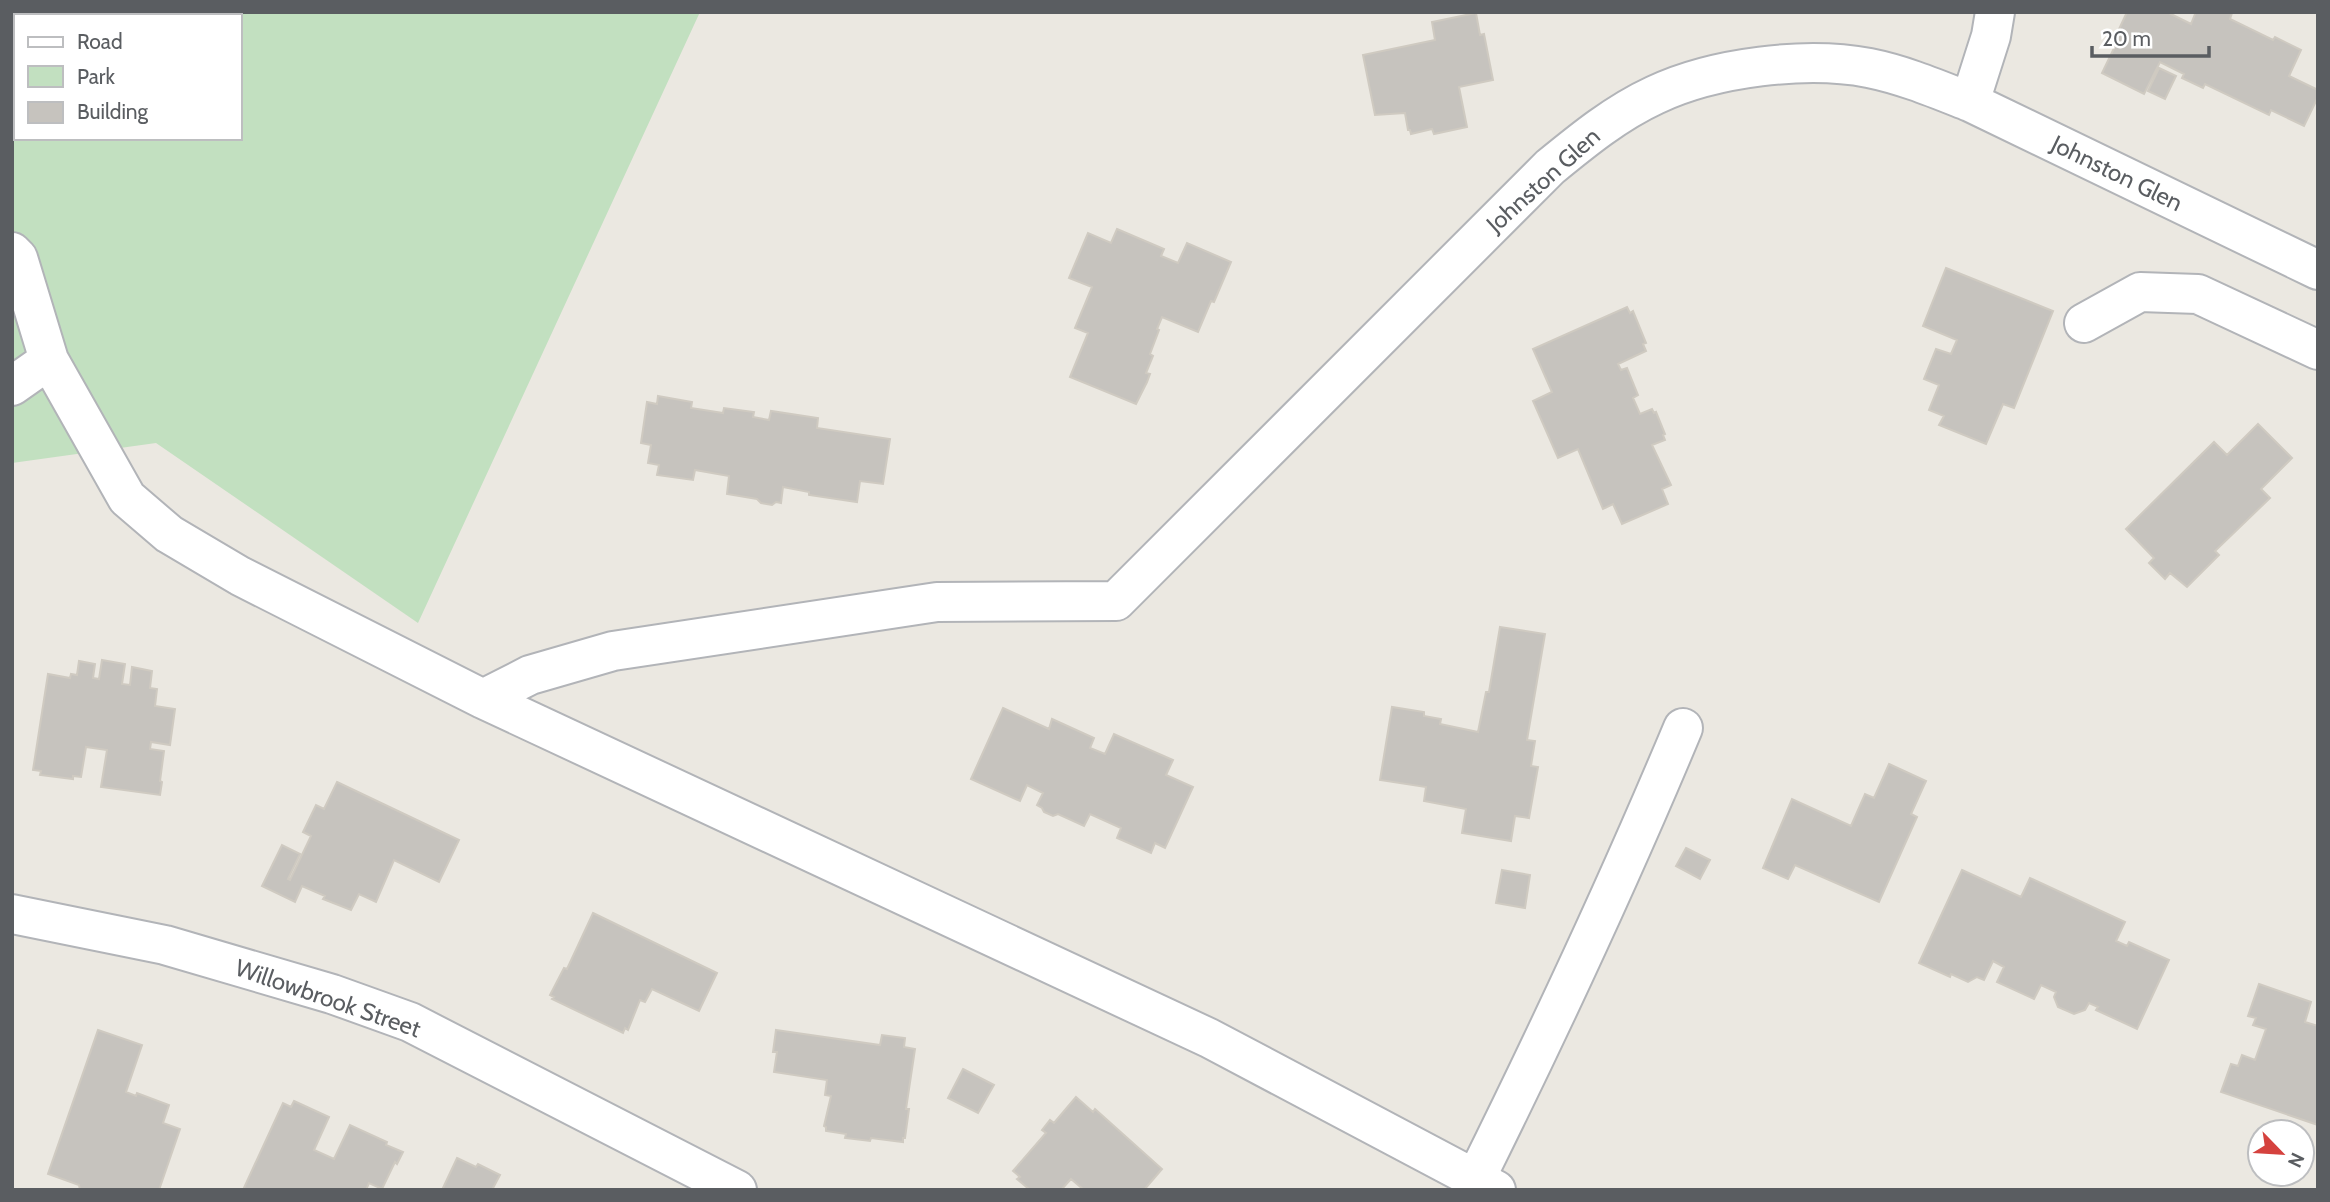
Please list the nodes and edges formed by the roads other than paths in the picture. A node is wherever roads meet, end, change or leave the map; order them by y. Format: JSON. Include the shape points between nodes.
{"nodes":[{"id":1,"x":1995,"y":12,"type":"edge"},
{"id":2,"x":1970,"y":102,"type":"junction"},
{"id":3,"x":12,"y":253,"type":"edge"},
{"id":4,"x":2318,"y":270,"type":"edge"},
{"id":5,"x":2084,"y":323,"type":"dead end"},
{"id":6,"x":2318,"y":350,"type":"edge"},
{"id":7,"x":49,"y":360,"type":"junction"},
{"id":8,"x":12,"y":386,"type":"edge"},
{"id":9,"x":483,"y":699,"type":"junction"},
{"id":10,"x":1683,"y":728,"type":"dead end"},
{"id":11,"x":12,"y":914,"type":"edge"},
{"id":12,"x":1485,"y":1185,"type":"edge"},
{"id":13,"x":737,"y":1190,"type":"edge"}],
"edges":[{"from":1,"to":2,"type":"street","via":[[1992,36]]},
{"from":2,"to":4,"type":"street","name":"Johnston Glen"},
{"from":2,"to":9,"type":"street","name":"Johnston Glen","via":[[1869,68],[1816,61],[1711,76],[1656,94],[1597,128],[1550,167],[1116,601],[937,602],[627,649],[530,675]]},
{"from":3,"to":7,"type":"street","via":[[18,258]]},
{"from":5,"to":6,"type":"street","via":[[2140,292],[2198,294]]},
{"from":7,"to":8,"type":"street"},
{"from":7,"to":9,"type":"street","via":[[127,498],[169,534],[240,576]]},
{"from":9,"to":12,"type":"street","via":[[1209,1038]]},
{"from":10,"to":12,"type":"street","via":[[1624,869],[1539,1050]]},
{"from":11,"to":13,"type":"street","name":"Willowbrook Street","via":[[165,945],[410,1022]]}]}
